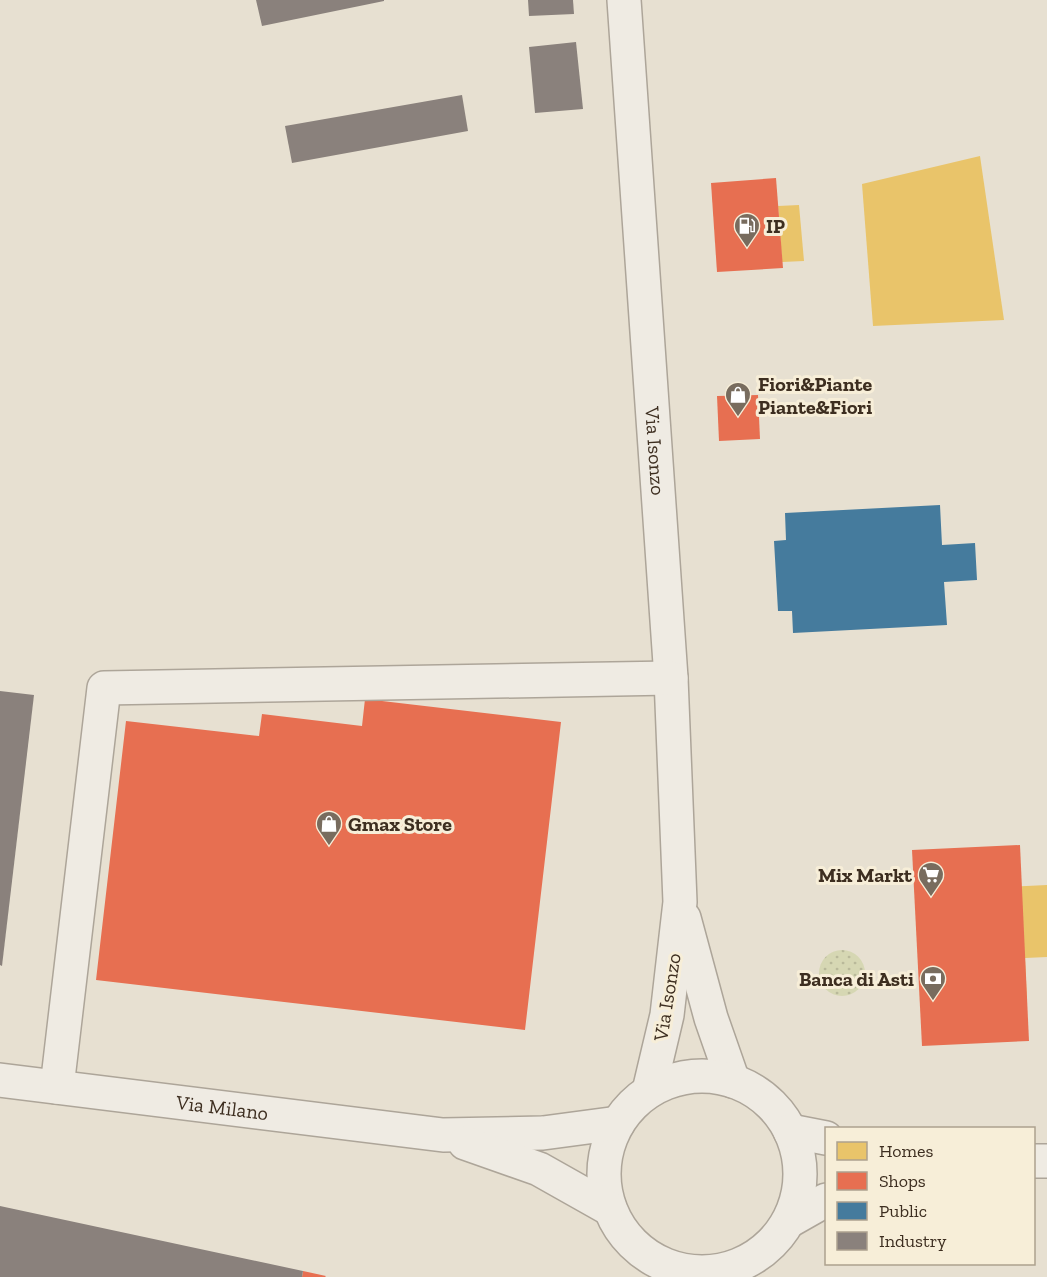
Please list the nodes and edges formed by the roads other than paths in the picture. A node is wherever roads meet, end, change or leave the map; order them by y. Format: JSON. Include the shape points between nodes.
{"nodes":[{"id":1,"x":624,"y":0,"type":"edge"},
{"id":2,"x":670,"y":678,"type":"junction"},
{"id":3,"x":680,"y":902,"type":"junction"},
{"id":4,"x":0,"y":1080,"type":"edge"},
{"id":5,"x":734,"y":1081,"type":"junction"},
{"id":6,"x":57,"y":1087,"type":"junction"},
{"id":7,"x":649,"y":1091,"type":"junction"},
{"id":8,"x":618,"y":1123,"type":"junction"},
{"id":9,"x":790,"y":1131,"type":"junction"},
{"id":10,"x":443,"y":1135,"type":"junction"},
{"id":11,"x":825,"y":1138,"type":"edge"},
{"id":12,"x":825,"y":1201,"type":"edge"},
{"id":13,"x":610,"y":1209,"type":"junction"},
{"id":14,"x":789,"y":1221,"type":"junction"},
{"id":15,"x":659,"y":1268,"type":"edge"},
{"id":16,"x":745,"y":1270,"type":"edge"}],
"edges":[{"from":1,"to":2,"type":"street","name":"Via Isonzo"},
{"from":2,"to":3,"type":"street","name":"Via Isonzo"},
{"from":2,"to":6,"type":"street","via":[[104,688]]},
{"from":3,"to":5,"type":"street","name":"Via Isonzo","via":[[711,1018]]},
{"from":3,"to":7,"type":"street","name":"Via Isonzo","via":[[667,1015]]},
{"from":4,"to":6,"type":"street","name":"Via Milano"},
{"from":5,"to":7,"type":"street","via":[[705,1076],[676,1079]]},
{"from":5,"to":9,"type":"street","via":[[767,1101]]},
{"from":6,"to":10,"type":"street","name":"Via Milano"},
{"from":7,"to":8,"type":"street"},
{"from":8,"to":10,"type":"street","name":"Via Milano","via":[[543,1133]]},
{"from":8,"to":13,"type":"street","via":[[606,1150],[604,1180]]},
{"from":9,"to":11,"type":"street"},
{"from":9,"to":14,"type":"street","via":[[798,1153],[800,1176]]},
{"from":10,"to":13,"type":"street","name":"Via Milano","via":[[539,1169]]},
{"from":12,"to":14,"type":"street"},
{"from":13,"to":15,"type":"street","via":[[627,1238]]},
{"from":14,"to":16,"type":"street"},
{"from":15,"to":16,"type":"street"}]}
